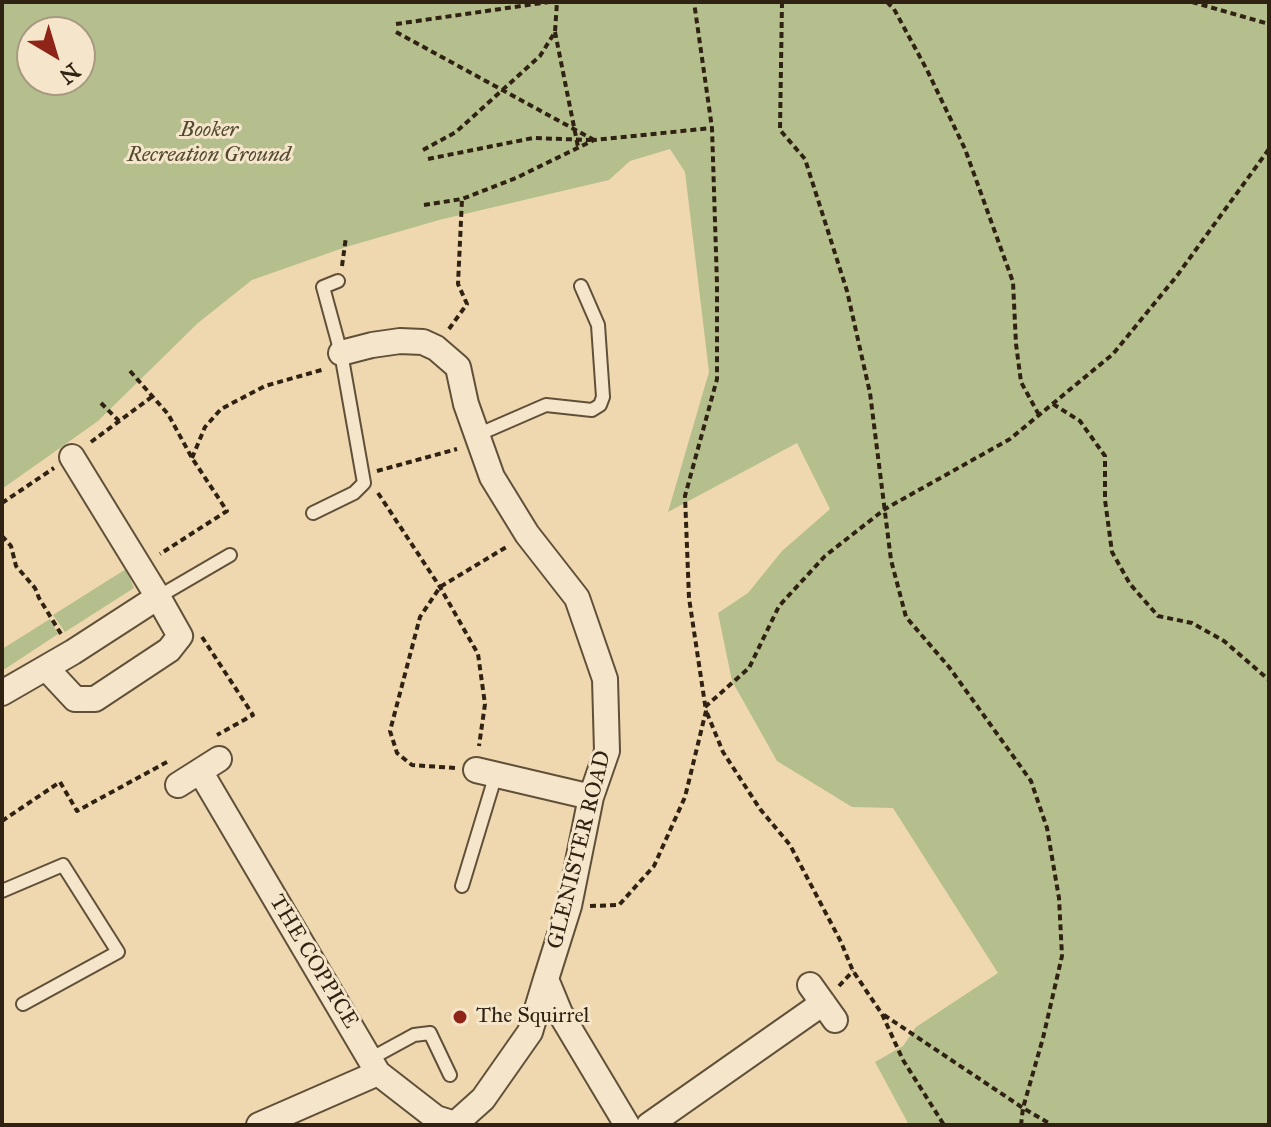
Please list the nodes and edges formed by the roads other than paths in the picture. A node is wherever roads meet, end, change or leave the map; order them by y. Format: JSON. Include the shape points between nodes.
{"nodes":[{"id":1,"x":338,"y":281,"type":"road end"},
{"id":2,"x":581,"y":286,"type":"dead end"},
{"id":3,"x":342,"y":359,"type":"junction"},
{"id":4,"x":478,"y":440,"type":"junction"},
{"id":5,"x":72,"y":457,"type":"dead end"},
{"id":6,"x":313,"y":513,"type":"dead end"},
{"id":7,"x":230,"y":555,"type":"dead end"},
{"id":8,"x":158,"y":597,"type":"junction"},
{"id":9,"x":47,"y":669,"type":"junction"},
{"id":10,"x":2,"y":693,"type":"edge"},
{"id":11,"x":486,"y":772,"type":"joint"},
{"id":12,"x":178,"y":785,"type":"dead end"},
{"id":13,"x":591,"y":797,"type":"junction"},
{"id":14,"x":462,"y":886,"type":"dead end"},
{"id":15,"x":2,"y":891,"type":"edge"},
{"id":16,"x":546,"y":979,"type":"junction"},
{"id":17,"x":823,"y":1003,"type":"dead end"},
{"id":18,"x":23,"y":1004,"type":"dead end"},
{"id":19,"x":374,"y":1066,"type":"junction"},
{"id":20,"x":450,"y":1075,"type":"dead end"},
{"id":21,"x":259,"y":1125,"type":"edge"},
{"id":22,"x":454,"y":1125,"type":"edge"},
{"id":23,"x":627,"y":1125,"type":"edge"},
{"id":24,"x":649,"y":1125,"type":"edge"}],
"edges":[{"from":1,"to":3,"type":"lane","via":[[323,287]]},
{"from":2,"to":4,"type":"lane","via":[[598,325],[600,405],[592,410],[546,405]]},
{"from":3,"to":4,"type":"street","name":"GLENISTER ROAD","via":[[372,345],[400,341],[436,348],[458,367]]},
{"from":3,"to":6,"type":"lane","via":[[364,479],[354,493]]},
{"from":4,"to":13,"type":"street","name":"GLENISTER ROAD","via":[[492,477],[527,534],[577,598],[605,679],[607,751]]},
{"from":5,"to":8,"type":"street"},
{"from":7,"to":8,"type":"lane"},
{"from":8,"to":9,"type":"street"},
{"from":8,"to":9,"type":"street","via":[[180,636],[169,650],[95,699],[75,699]]},
{"from":9,"to":10,"type":"street"},
{"from":11,"to":13,"type":"street"},
{"from":11,"to":14,"type":"lane"},
{"from":12,"to":19,"type":"street","name":"THE COPPICE","via":[[210,756]]},
{"from":13,"to":16,"type":"street","name":"GLENISTER ROAD","via":[[569,906]]},
{"from":15,"to":18,"type":"lane","via":[[63,865],[118,952]]},
{"from":16,"to":22,"type":"street","via":[[530,1032],[483,1099]]},
{"from":16,"to":23,"type":"street","name":"GLENISTER ROAD","via":[[560,1013]]},
{"from":17,"to":24,"type":"street"},
{"from":19,"to":20,"type":"lane","via":[[414,1035],[430,1033]]},
{"from":19,"to":21,"type":"street"},
{"from":19,"to":22,"type":"street","name":"THE COPPICE","via":[[436,1118]]}]}
